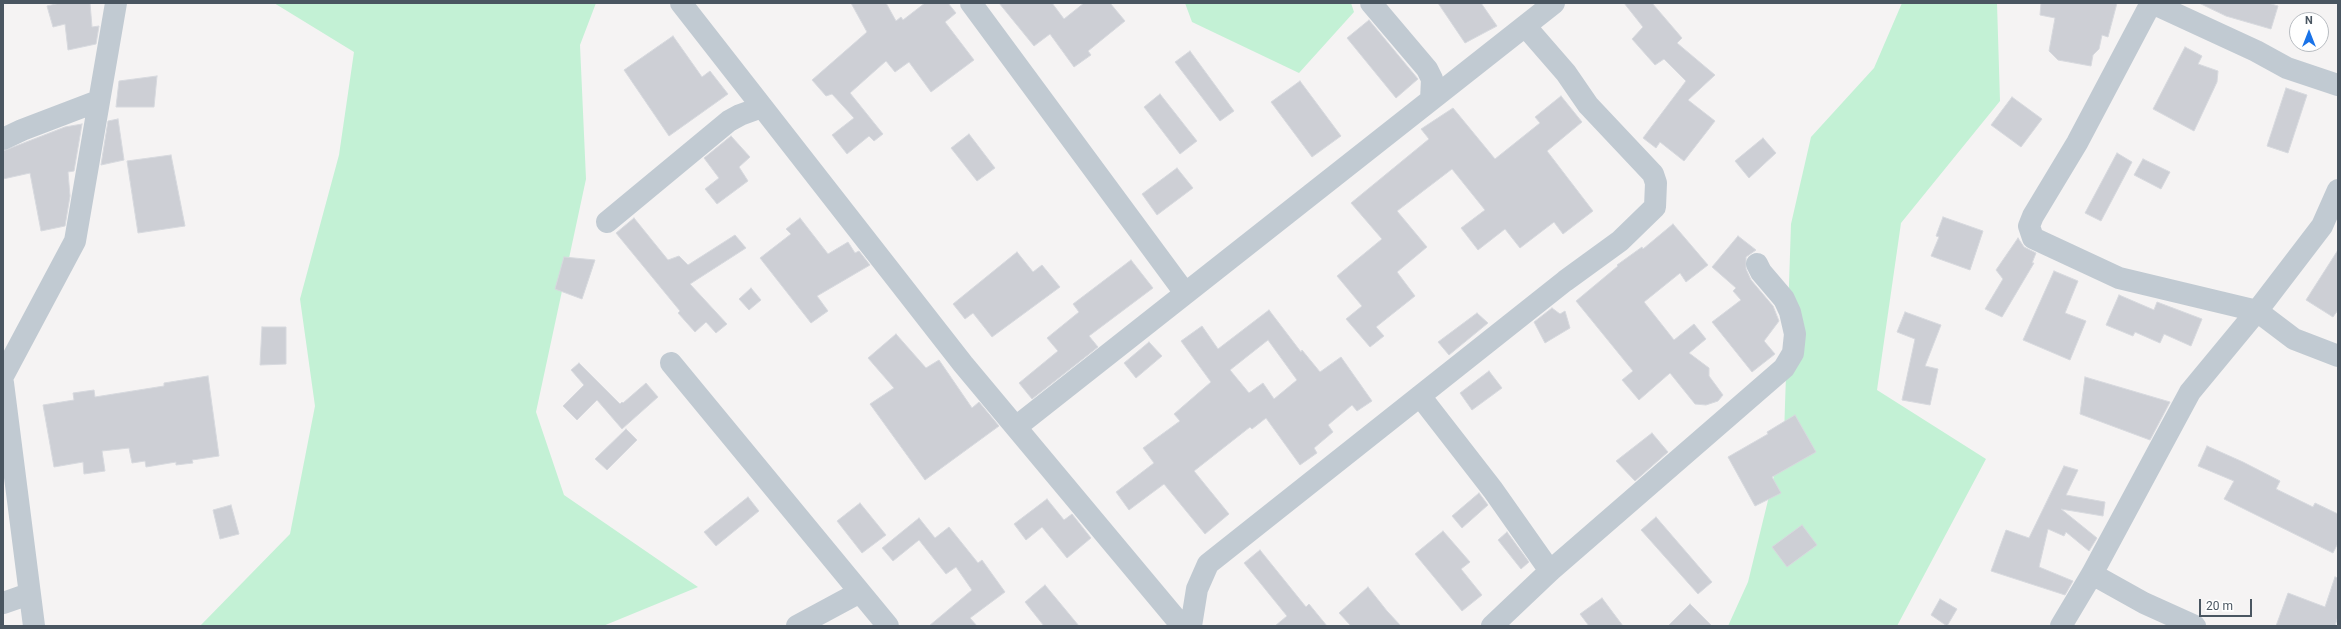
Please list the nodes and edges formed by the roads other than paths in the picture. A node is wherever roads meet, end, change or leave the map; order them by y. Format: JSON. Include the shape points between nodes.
{"nodes":[{"id":1,"x":116,"y":3,"type":"edge"},
{"id":2,"x":681,"y":3,"type":"edge"},
{"id":3,"x":971,"y":3,"type":"edge"},
{"id":4,"x":1371,"y":3,"type":"edge"},
{"id":5,"x":1554,"y":3,"type":"edge"},
{"id":6,"x":2151,"y":3,"type":"edge"},
{"id":7,"x":1526,"y":27,"type":"junction"},
{"id":8,"x":2338,"y":85,"type":"edge"},
{"id":9,"x":98,"y":100,"type":"junction"},
{"id":10,"x":1431,"y":100,"type":"junction"},
{"id":11,"x":762,"y":107,"type":"junction"},
{"id":12,"x":3,"y":139,"type":"edge"},
{"id":13,"x":2338,"y":190,"type":"edge"},
{"id":14,"x":607,"y":222,"type":"dead end"},
{"id":15,"x":1757,"y":264,"type":"dead end"},
{"id":16,"x":1185,"y":293,"type":"junction"},
{"id":17,"x":2257,"y":311,"type":"junction"},
{"id":18,"x":2338,"y":356,"type":"edge"},
{"id":19,"x":671,"y":363,"type":"dead end"},
{"id":20,"x":3,"y":376,"type":"edge"},
{"id":21,"x":3,"y":383,"type":"edge"},
{"id":22,"x":1420,"y":396,"type":"junction"},
{"id":23,"x":1016,"y":428,"type":"junction"},
{"id":24,"x":1550,"y":571,"type":"junction"},
{"id":25,"x":2092,"y":574,"type":"junction"},
{"id":26,"x":860,"y":592,"type":"junction"},
{"id":27,"x":29,"y":594,"type":"junction"},
{"id":28,"x":3,"y":603,"type":"edge"},
{"id":29,"x":34,"y":626,"type":"edge"},
{"id":30,"x":797,"y":626,"type":"edge"},
{"id":31,"x":888,"y":626,"type":"edge"},
{"id":32,"x":1182,"y":626,"type":"edge"},
{"id":33,"x":1191,"y":626,"type":"edge"},
{"id":34,"x":1492,"y":626,"type":"edge"},
{"id":35,"x":2061,"y":626,"type":"edge"},
{"id":36,"x":2195,"y":626,"type":"edge"}],
"edges":[{"from":1,"to":9,"type":"street"},
{"from":2,"to":11,"type":"street"},
{"from":3,"to":16,"type":"street"},
{"from":4,"to":10,"type":"street","via":[[1427,69],[1432,79]]},
{"from":5,"to":7,"type":"street"},
{"from":6,"to":8,"type":"street","via":[[2287,68]]},
{"from":6,"to":17,"type":"street","via":[[2077,143],[2033,216],[2029,226],[2033,238],[2119,278]]},
{"from":7,"to":10,"type":"street"},
{"from":7,"to":22,"type":"street","via":[[1566,73],[1588,105],[1653,174],[1656,183],[1655,207],[1620,241],[1565,281]]},
{"from":9,"to":12,"type":"street"},
{"from":9,"to":20,"type":"street","via":[[75,240]]},
{"from":10,"to":16,"type":"street"},
{"from":11,"to":14,"type":"street","via":[[729,121]]},
{"from":11,"to":23,"type":"street"},
{"from":13,"to":17,"type":"street","via":[[2322,226]]},
{"from":15,"to":24,"type":"street","via":[[1784,299],[1790,312],[1795,334],[1794,347],[1784,368]]},
{"from":16,"to":23,"type":"street"},
{"from":17,"to":18,"type":"street","via":[[2294,339]]},
{"from":17,"to":25,"type":"street","via":[[2190,392]]},
{"from":19,"to":26,"type":"street"},
{"from":21,"to":27,"type":"street"},
{"from":22,"to":24,"type":"street","via":[[1493,490]]},
{"from":22,"to":33,"type":"street","via":[[1208,564],[1197,589]]},
{"from":23,"to":32,"type":"street"},
{"from":24,"to":34,"type":"street"},
{"from":25,"to":35,"type":"street"},
{"from":25,"to":36,"type":"street","via":[[2144,603]]},
{"from":26,"to":30,"type":"street"},
{"from":26,"to":31,"type":"street"},
{"from":27,"to":28,"type":"street"},
{"from":27,"to":29,"type":"street"}]}
